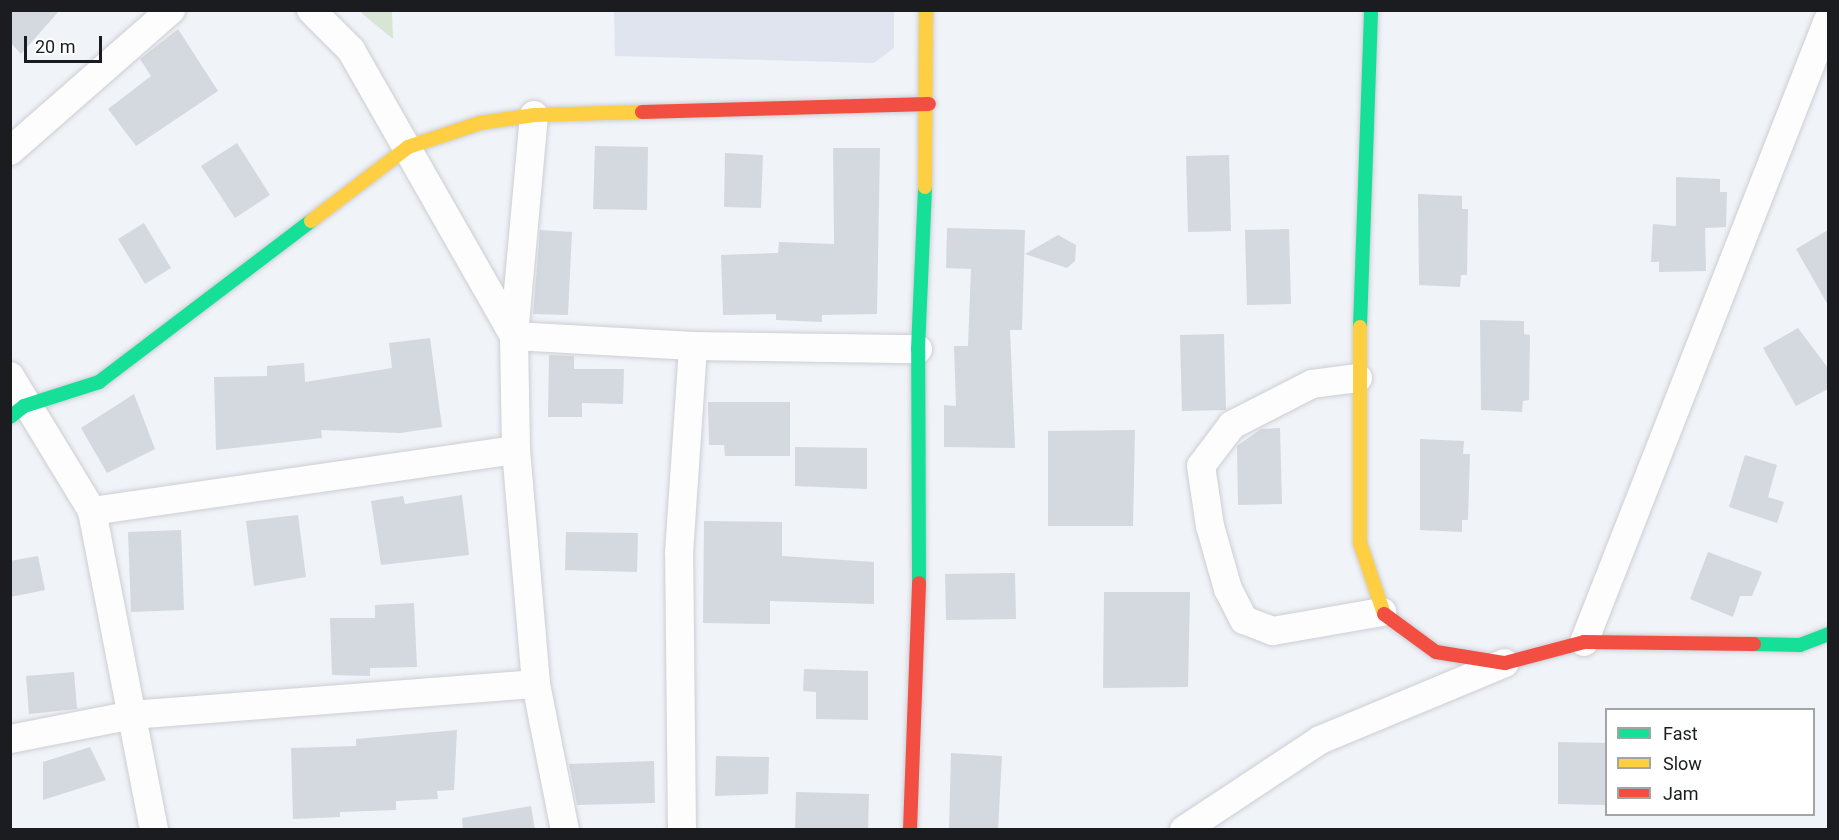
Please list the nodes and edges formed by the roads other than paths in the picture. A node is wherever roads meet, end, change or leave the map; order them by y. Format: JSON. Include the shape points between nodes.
{"nodes":[{"id":1,"x":171,"y":10,"type":"edge"},
{"id":2,"x":311,"y":10,"type":"edge"},
{"id":3,"x":926,"y":10,"type":"edge"},
{"id":4,"x":1371,"y":10,"type":"edge"},
{"id":5,"x":1828,"y":20,"type":"edge"},
{"id":6,"x":929,"y":104,"type":"junction"},
{"id":7,"x":534,"y":115,"type":"junction"},
{"id":8,"x":408,"y":147,"type":"junction"},
{"id":9,"x":10,"y":151,"type":"edge"},
{"id":10,"x":514,"y":336,"type":"junction"},
{"id":11,"x":693,"y":346,"type":"junction"},
{"id":12,"x":918,"y":349,"type":"junction"},
{"id":13,"x":10,"y":376,"type":"edge"},
{"id":14,"x":1358,"y":378,"type":"junction"},
{"id":15,"x":17,"y":412,"type":"edge"},
{"id":16,"x":516,"y":450,"type":"junction"},
{"id":17,"x":92,"y":511,"type":"junction"},
{"id":18,"x":1382,"y":612,"type":"junction"},
{"id":19,"x":1828,"y":634,"type":"edge"},
{"id":20,"x":1584,"y":642,"type":"junction"},
{"id":21,"x":1504,"y":663,"type":"junction"},
{"id":22,"x":536,"y":684,"type":"junction"},
{"id":23,"x":132,"y":715,"type":"junction"},
{"id":24,"x":10,"y":739,"type":"edge"},
{"id":25,"x":154,"y":830,"type":"edge"},
{"id":26,"x":565,"y":830,"type":"edge"},
{"id":27,"x":682,"y":830,"type":"edge"},
{"id":28,"x":910,"y":830,"type":"edge"},
{"id":29,"x":1184,"y":830,"type":"edge"}],
"edges":[{"from":1,"to":9,"type":"street"},
{"from":2,"to":8,"type":"street","via":[[351,50]]},
{"from":3,"to":6,"type":"street"},
{"from":4,"to":14,"type":"street"},
{"from":5,"to":20,"type":"street"},
{"from":6,"to":7,"type":"street"},
{"from":6,"to":12,"type":"street"},
{"from":7,"to":8,"type":"street","via":[[480,123]]},
{"from":7,"to":10,"type":"street"},
{"from":8,"to":10,"type":"street"},
{"from":8,"to":15,"type":"street","via":[[99,382]]},
{"from":10,"to":11,"type":"street"},
{"from":10,"to":16,"type":"street"},
{"from":11,"to":12,"type":"street"},
{"from":11,"to":27,"type":"street","via":[[679,553]]},
{"from":12,"to":28,"type":"street","via":[[920,569]]},
{"from":13,"to":15,"type":"street"},
{"from":14,"to":18,"type":"street","via":[[1360,543]]},
{"from":14,"to":18,"type":"street","via":[[1312,384],[1232,426],[1201,465],[1210,526],[1228,589],[1245,620],[1273,631]]},
{"from":15,"to":17,"type":"street"},
{"from":16,"to":17,"type":"street"},
{"from":16,"to":22,"type":"street"},
{"from":17,"to":23,"type":"street"},
{"from":18,"to":21,"type":"street","via":[[1436,652]]},
{"from":19,"to":20,"type":"street","via":[[1800,645]]},
{"from":20,"to":21,"type":"street"},
{"from":21,"to":29,"type":"street","via":[[1320,740]]},
{"from":22,"to":23,"type":"street"},
{"from":22,"to":26,"type":"street"},
{"from":23,"to":24,"type":"street"},
{"from":23,"to":25,"type":"street"}]}
